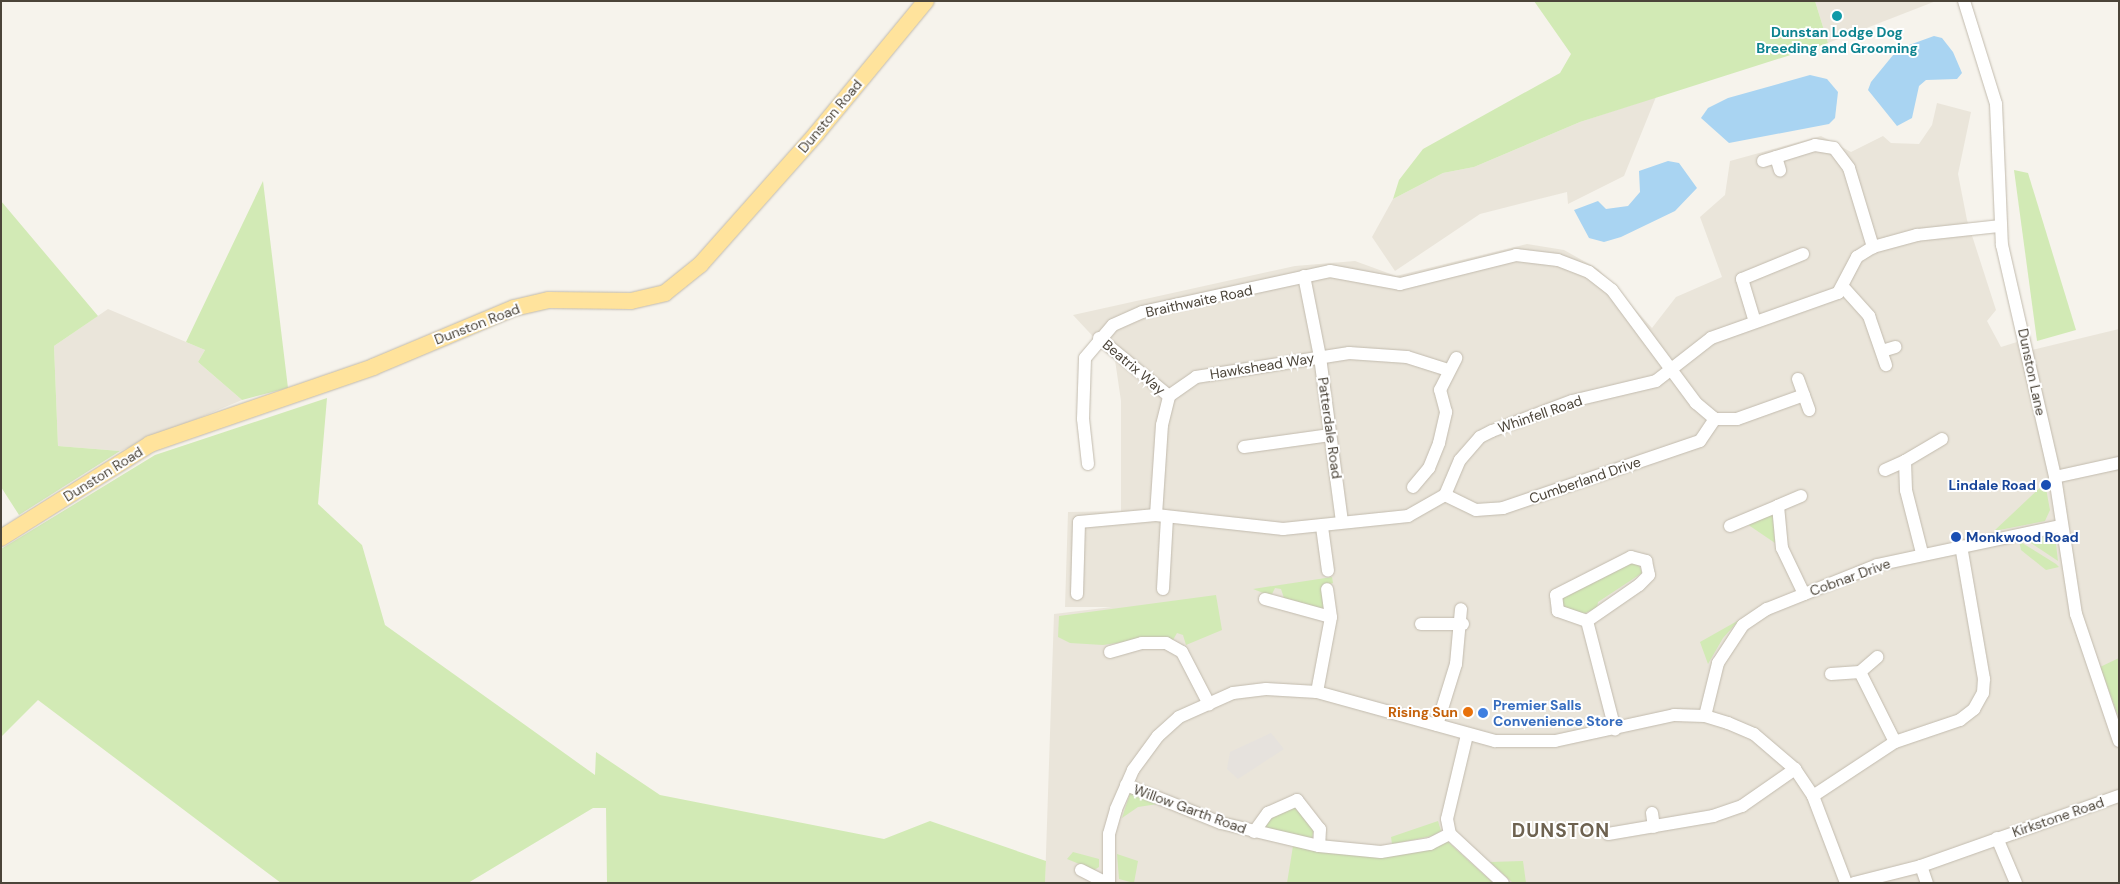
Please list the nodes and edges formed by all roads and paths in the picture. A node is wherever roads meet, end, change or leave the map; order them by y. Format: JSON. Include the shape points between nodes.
{"nodes":[{"id":1,"x":926,"y":1,"type":"edge"},
{"id":2,"x":1964,"y":1,"type":"edge"},
{"id":3,"x":1776,"y":157,"type":"junction"},
{"id":4,"x":1763,"y":161,"type":"dead end"},
{"id":5,"x":1780,"y":170,"type":"dead end"},
{"id":6,"x":2000,"y":226,"type":"junction"},
{"id":7,"x":1873,"y":247,"type":"junction"},
{"id":8,"x":1803,"y":254,"type":"dead end"},
{"id":9,"x":1304,"y":276,"type":"junction"},
{"id":10,"x":1844,"y":288,"type":"junction"},
{"id":11,"x":1755,"y":322,"type":"junction"},
{"id":12,"x":1099,"y":338,"type":"junction"},
{"id":13,"x":1895,"y":347,"type":"dead end"},
{"id":14,"x":1882,"y":351,"type":"junction"},
{"id":15,"x":1320,"y":357,"type":"junction"},
{"id":16,"x":1456,"y":358,"type":"dead end"},
{"id":17,"x":1886,"y":365,"type":"dead end"},
{"id":18,"x":1672,"y":369,"type":"junction"},
{"id":19,"x":1448,"y":370,"type":"junction"},
{"id":20,"x":1798,"y":379,"type":"dead end"},
{"id":21,"x":1804,"y":395,"type":"junction"},
{"id":22,"x":1169,"y":396,"type":"junction"},
{"id":23,"x":1809,"y":410,"type":"dead end"},
{"id":24,"x":1715,"y":419,"type":"junction"},
{"id":25,"x":1330,"y":435,"type":"junction"},
{"id":26,"x":1942,"y":439,"type":"dead end"},
{"id":27,"x":1244,"y":447,"type":"dead end"},
{"id":28,"x":1905,"y":461,"type":"junction"},
{"id":29,"x":2119,"y":463,"type":"edge"},
{"id":30,"x":1088,"y":464,"type":"dead end"},
{"id":31,"x":1885,"y":470,"type":"dead end"},
{"id":32,"x":2055,"y":477,"type":"junction"},
{"id":33,"x":1413,"y":487,"type":"dead end"},
{"id":34,"x":1445,"y":495,"type":"junction"},
{"id":35,"x":1801,"y":496,"type":"dead end"},
{"id":36,"x":1778,"y":506,"type":"junction"},
{"id":37,"x":1162,"y":516,"type":"junction"},
{"id":38,"x":1342,"y":522,"type":"junction"},
{"id":39,"x":1730,"y":526,"type":"dead end"},
{"id":40,"x":2062,"y":526,"type":"junction"},
{"id":41,"x":1322,"y":527,"type":"junction"},
{"id":42,"x":1,"y":538,"type":"edge"},
{"id":43,"x":1961,"y":546,"type":"junction"},
{"id":44,"x":1922,"y":553,"type":"junction"},
{"id":45,"x":1328,"y":571,"type":"dead end"},
{"id":46,"x":1328,"y":588,"type":"dead end"},
{"id":47,"x":1163,"y":589,"type":"dead end"},
{"id":48,"x":1077,"y":594,"type":"dead end"},
{"id":49,"x":1804,"y":594,"type":"junction"},
{"id":50,"x":1265,"y":599,"type":"dead end"},
{"id":51,"x":1461,"y":609,"type":"dead end"},
{"id":52,"x":1331,"y":617,"type":"junction"},
{"id":53,"x":1587,"y":622,"type":"junction"},
{"id":54,"x":1420,"y":624,"type":"dead end"},
{"id":55,"x":1463,"y":624,"type":"junction"},
{"id":56,"x":1110,"y":652,"type":"dead end"},
{"id":57,"x":1877,"y":657,"type":"dead end"},
{"id":58,"x":1860,"y":672,"type":"junction"},
{"id":59,"x":1831,"y":674,"type":"dead end"},
{"id":60,"x":1318,"y":692,"type":"junction"},
{"id":61,"x":1209,"y":704,"type":"junction"},
{"id":62,"x":1705,"y":716,"type":"junction"},
{"id":63,"x":1437,"y":725,"type":"junction"},
{"id":64,"x":1615,"y":729,"type":"junction"},
{"id":65,"x":1467,"y":735,"type":"junction"},
{"id":66,"x":2118,"y":737,"type":"edge"},
{"id":67,"x":1895,"y":742,"type":"junction"},
{"id":68,"x":1795,"y":769,"type":"junction"},
{"id":69,"x":1126,"y":785,"type":"junction"},
{"id":70,"x":1813,"y":796,"type":"junction"},
{"id":71,"x":2119,"y":796,"type":"edge"},
{"id":72,"x":1652,"y":813,"type":"dead end"},
{"id":73,"x":1654,"y":827,"type":"junction"},
{"id":74,"x":1254,"y":832,"type":"junction"},
{"id":75,"x":1450,"y":834,"type":"junction"},
{"id":76,"x":1608,"y":834,"type":"dead end"},
{"id":77,"x":1997,"y":838,"type":"junction"},
{"id":78,"x":1320,"y":846,"type":"junction"},
{"id":79,"x":1921,"y":866,"type":"junction"},
{"id":80,"x":1081,"y":870,"type":"dead end"},
{"id":81,"x":1108,"y":883,"type":"edge"},
{"id":82,"x":1503,"y":883,"type":"edge"},
{"id":83,"x":1846,"y":883,"type":"edge"},
{"id":84,"x":1854,"y":883,"type":"edge"},
{"id":85,"x":1927,"y":883,"type":"edge"},
{"id":86,"x":2016,"y":883,"type":"edge"}],
"edges":[{"from":1,"to":42,"type":"main road","name":"Dunston Road","via":[[700,265],[665,293],[630,301],[549,300],[514,308],[373,367],[150,444]]},
{"from":2,"to":6,"type":"street","name":"Dunston Lane","via":[[1996,104]]},
{"from":3,"to":4,"type":"street"},
{"from":3,"to":5,"type":"street"},
{"from":3,"to":7,"type":"street","via":[[1815,145],[1840,154]]},
{"from":6,"to":7,"type":"street","via":[[1917,234]]},
{"from":6,"to":32,"type":"street","name":"Dunston Lane"},
{"from":7,"to":10,"type":"street","via":[[1857,257]]},
{"from":8,"to":11,"type":"street","via":[[1742,279]]},
{"from":9,"to":12,"type":"street","name":"Braithwaite Road","via":[[1142,312],[1113,324]]},
{"from":9,"to":15,"type":"street","name":"Patterdale Road"},
{"from":9,"to":18,"type":"street","name":"Braithwaite Road","via":[[1330,271],[1400,284],[1516,255],[1558,260],[1589,272],[1612,290]]},
{"from":10,"to":11,"type":"street","name":"Whinfell Road"},
{"from":10,"to":14,"type":"street","via":[[1865,308]]},
{"from":11,"to":18,"type":"street","name":"Whinfell Road","via":[[1711,338]]},
{"from":12,"to":22,"type":"street","name":"Beatrix Way"},
{"from":12,"to":30,"type":"street","name":"Braithwaite Road","via":[[1085,358],[1083,419]]},
{"from":13,"to":14,"type":"street"},
{"from":14,"to":17,"type":"street"},
{"from":15,"to":19,"type":"street","name":"Hawkshead Way","via":[[1383,353]]},
{"from":15,"to":22,"type":"street","name":"Hawkshead Way","via":[[1209,373]]},
{"from":15,"to":25,"type":"street","name":"Patterdale Road"},
{"from":16,"to":19,"type":"street"},
{"from":18,"to":24,"type":"street","name":"Braithwaite Road","via":[[1696,403]]},
{"from":18,"to":34,"type":"street","name":"Whinfell Road","via":[[1634,389],[1572,402],[1480,437],[1460,460]]},
{"from":19,"to":33,"type":"street","via":[[1440,390],[1446,412],[1439,443],[1429,468]]},
{"from":20,"to":21,"type":"street"},
{"from":21,"to":23,"type":"street"},
{"from":21,"to":24,"type":"street","via":[[1737,419]]},
{"from":22,"to":37,"type":"street","via":[[1162,425]]},
{"from":24,"to":34,"type":"street","name":"Cumberland Drive","via":[[1700,440],[1503,508],[1476,510]]},
{"from":25,"to":27,"type":"street"},
{"from":25,"to":38,"type":"street","name":"Patterdale Road"},
{"from":26,"to":28,"type":"street"},
{"from":28,"to":31,"type":"street"},
{"from":28,"to":44,"type":"street","via":[[1906,490]]},
{"from":29,"to":32,"type":"street"},
{"from":32,"to":40,"type":"street","name":"Dunston Lane"},
{"from":34,"to":38,"type":"street","via":[[1408,516]]},
{"from":35,"to":36,"type":"street"},
{"from":36,"to":39,"type":"street"},
{"from":36,"to":49,"type":"street","via":[[1782,548]]},
{"from":37,"to":41,"type":"street","via":[[1236,526]]},
{"from":37,"to":47,"type":"street"},
{"from":37,"to":48,"type":"street","via":[[1079,522]]},
{"from":38,"to":41,"type":"street"},
{"from":40,"to":43,"type":"street","name":"Cobnar Drive"},
{"from":40,"to":66,"type":"street","name":"Dunston Lane","via":[[2076,614]]},
{"from":41,"to":45,"type":"street"},
{"from":43,"to":44,"type":"street","name":"Cobnar Drive"},
{"from":43,"to":67,"type":"street","via":[[1983,693],[1960,720]]},
{"from":44,"to":49,"type":"street","name":"Cobnar Drive","via":[[1877,564]]},
{"from":46,"to":52,"type":"street"},
{"from":49,"to":62,"type":"street","name":"Cobnar Drive","via":[[1767,609],[1743,625],[1718,663]]},
{"from":50,"to":52,"type":"street"},
{"from":51,"to":55,"type":"street"},
{"from":52,"to":60,"type":"street"},
{"from":53,"to":53,"type":"street","via":[[1649,575],[1646,561],[1631,557],[1556,595],[1558,611]]},
{"from":53,"to":64,"type":"street"},
{"from":54,"to":55,"type":"street"},
{"from":55,"to":63,"type":"street","via":[[1456,664]]},
{"from":56,"to":61,"type":"street","via":[[1136,644],[1166,643],[1182,652]]},
{"from":57,"to":58,"type":"street"},
{"from":58,"to":59,"type":"street"},
{"from":58,"to":67,"type":"street"},
{"from":60,"to":61,"type":"street","via":[[1266,689],[1233,693]]},
{"from":60,"to":63,"type":"street"},
{"from":61,"to":69,"type":"street","via":[[1179,717],[1158,736]]},
{"from":62,"to":64,"type":"street","via":[[1657,718]]},
{"from":62,"to":68,"type":"street","via":[[1754,734]]},
{"from":63,"to":65,"type":"street"},
{"from":64,"to":65,"type":"street","via":[[1534,743]]},
{"from":65,"to":75,"type":"street","via":[[1448,805]]},
{"from":67,"to":70,"type":"street"},
{"from":68,"to":70,"type":"street"},
{"from":68,"to":73,"type":"street","via":[[1742,806]]},
{"from":69,"to":74,"type":"street","name":"Willow Garth Road"},
{"from":69,"to":81,"type":"street","via":[[1109,834]]},
{"from":70,"to":83,"type":"street"},
{"from":71,"to":77,"type":"street","name":"Kirkstone Road"},
{"from":72,"to":73,"type":"street"},
{"from":73,"to":76,"type":"street"},
{"from":74,"to":78,"type":"street","name":"Willow Garth Road"},
{"from":74,"to":78,"type":"street","name":"Willow Garth Road","via":[[1268,813],[1297,800],[1320,829]]},
{"from":75,"to":78,"type":"street","name":"Willow Garth Road","via":[[1430,844],[1381,852]]},
{"from":75,"to":82,"type":"street"},
{"from":77,"to":79,"type":"street","name":"Kirkstone Road"},
{"from":77,"to":86,"type":"street","name":"Kirkstone Road"},
{"from":79,"to":84,"type":"street","name":"Kirkstone Road"},
{"from":79,"to":85,"type":"street"},
{"from":80,"to":81,"type":"street"}]}
